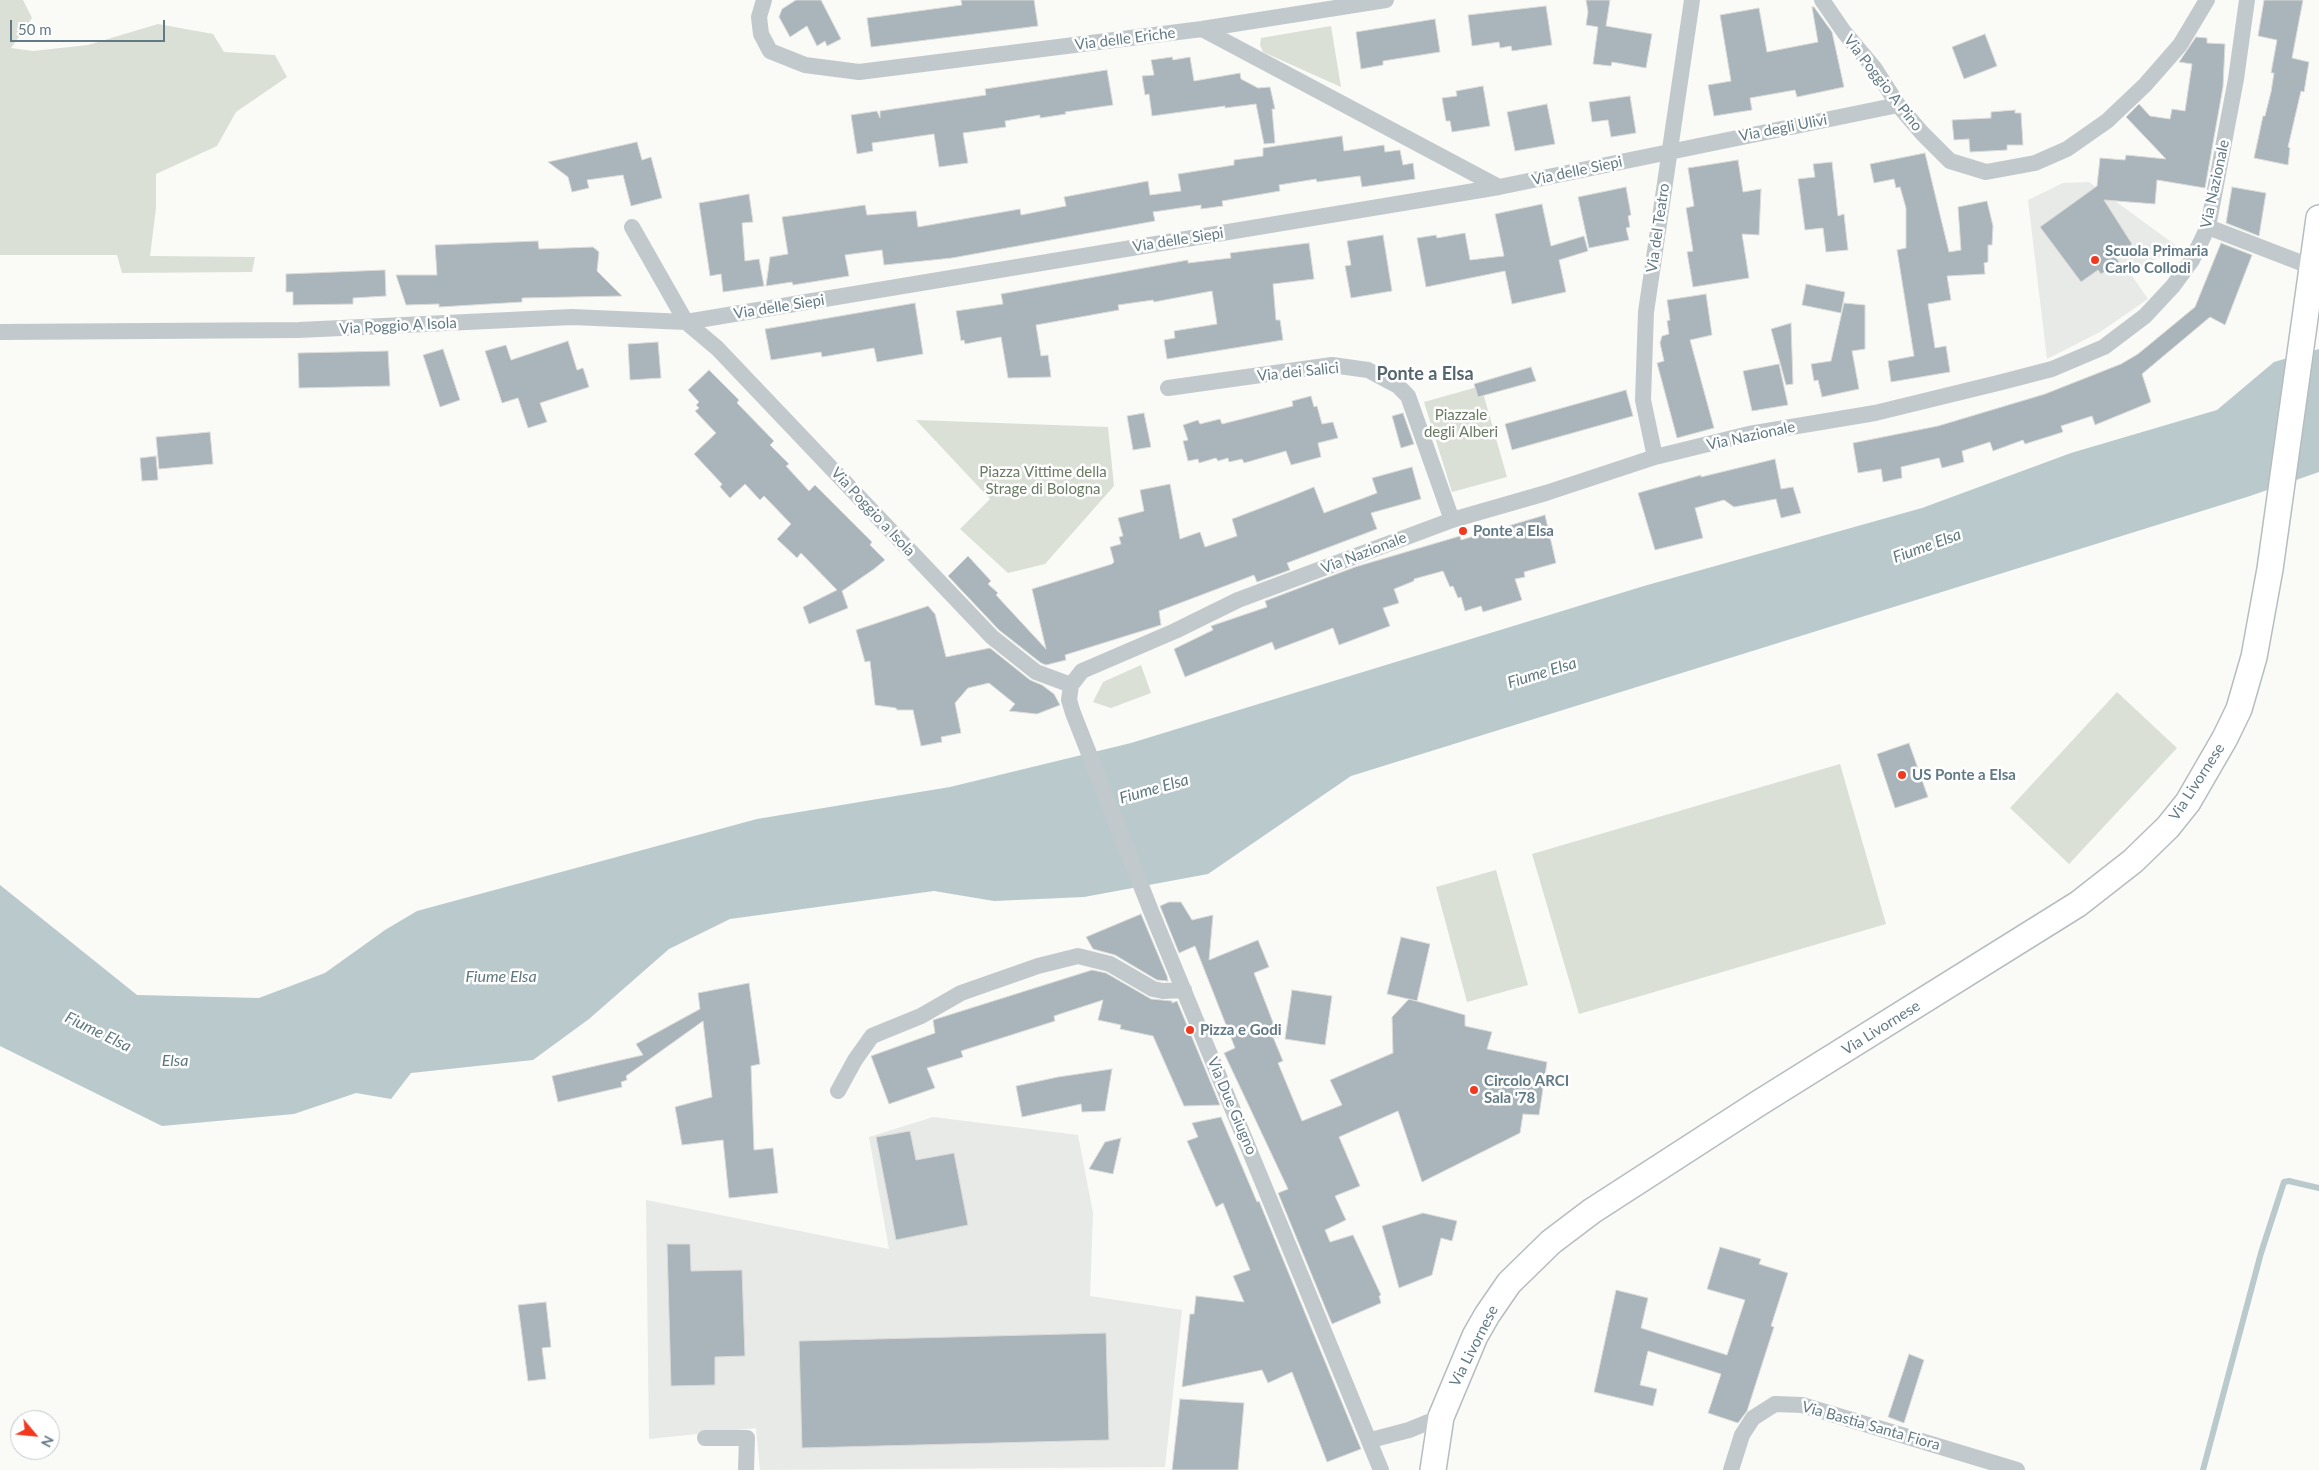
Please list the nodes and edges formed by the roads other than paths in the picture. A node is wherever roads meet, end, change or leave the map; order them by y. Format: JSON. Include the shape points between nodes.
{"nodes":[{"id":1,"x":764,"y":0,"type":"edge"},
{"id":2,"x":1386,"y":0,"type":"edge"},
{"id":3,"x":1692,"y":0,"type":"edge"},
{"id":4,"x":1822,"y":0,"type":"edge"},
{"id":5,"x":2207,"y":0,"type":"edge"},
{"id":6,"x":2247,"y":0,"type":"edge"},
{"id":7,"x":1202,"y":29,"type":"junction"},
{"id":8,"x":1898,"y":105,"type":"junction"},
{"id":9,"x":1669,"y":151,"type":"junction"},
{"id":10,"x":1499,"y":187,"type":"junction"},
{"id":11,"x":2319,"y":218,"type":"edge"},
{"id":12,"x":632,"y":227,"type":"dead end"},
{"id":13,"x":2208,"y":227,"type":"junction"},
{"id":14,"x":2312,"y":267,"type":"junction"},
{"id":15,"x":686,"y":322,"type":"junction"},
{"id":16,"x":0,"y":332,"type":"edge"},
{"id":17,"x":1168,"y":388,"type":"dead end"},
{"id":18,"x":1655,"y":457,"type":"junction"},
{"id":19,"x":1452,"y":520,"type":"junction"},
{"id":20,"x":1071,"y":685,"type":"junction"},
{"id":21,"x":1184,"y":990,"type":"junction"},
{"id":22,"x":838,"y":1091,"type":"dead end"},
{"id":23,"x":1442,"y":1416,"type":"junction"},
{"id":24,"x":705,"y":1438,"type":"dead end"},
{"id":25,"x":1370,"y":1440,"type":"junction"},
{"id":26,"x":746,"y":1470,"type":"edge"},
{"id":27,"x":1381,"y":1470,"type":"edge"},
{"id":28,"x":1433,"y":1470,"type":"edge"},
{"id":29,"x":1731,"y":1470,"type":"edge"},
{"id":30,"x":2017,"y":1470,"type":"edge"}],
"edges":[{"from":1,"to":7,"type":"street","name":"Via delle Eriche","via":[[760,26],[770,51],[805,65],[859,72]]},
{"from":2,"to":7,"type":"street","name":"Via delle Eriche"},
{"from":3,"to":9,"type":"street","name":"Via del Teatro"},
{"from":4,"to":8,"type":"street","name":"Via Poggio A Pino"},
{"from":5,"to":8,"type":"street","name":"Via Poggio A Pino","via":[[2180,45],[2145,86],[2107,121],[2067,149],[2035,164],[1986,172],[1950,161]]},
{"from":6,"to":13,"type":"street","name":"Via Nazionale","via":[[2236,79]]},
{"from":7,"to":10,"type":"street"},
{"from":8,"to":9,"type":"street","name":"Via degli Ulivi"},
{"from":9,"to":10,"type":"street","name":"Via delle Siepi"},
{"from":9,"to":18,"type":"street","name":"Via del Teatro","via":[[1646,322],[1643,400]]},
{"from":10,"to":15,"type":"street","name":"Via delle Siepi"},
{"from":11,"to":14,"type":"main road","name":"Via Livornese"},
{"from":12,"to":15,"type":"street"},
{"from":13,"to":14,"type":"street"},
{"from":13,"to":18,"type":"street","name":"Via Nazionale","via":[[2192,260],[2145,316],[2104,347],[2061,365],[1998,384],[1875,413],[1749,434]]},
{"from":14,"to":23,"type":"main road","name":"Via Livornese","via":[[2254,657],[2238,710],[2213,762],[2188,802],[2168,827],[2126,866],[2078,904],[1751,1108],[1592,1211],[1551,1242],[1523,1268],[1487,1315],[1463,1362]]},
{"from":15,"to":16,"type":"street","name":"Via Poggio A Isola","via":[[572,317],[299,330]]},
{"from":15,"to":20,"type":"street","name":"Via Poggio a Isola","via":[[717,348],[992,638],[1036,672]]},
{"from":17,"to":19,"type":"street","name":"Via dei Salici","via":[[1332,365],[1368,370],[1398,386],[1408,396]]},
{"from":18,"to":19,"type":"street","name":"Via Nazionale"},
{"from":19,"to":20,"type":"street","name":"Via Nazionale","via":[[1238,600],[1176,631],[1082,671]]},
{"from":20,"to":21,"type":"street","name":"Via Due Giugno","via":[[1069,700],[1073,713]]},
{"from":21,"to":22,"type":"street","via":[[1153,989],[1110,964],[1078,956],[1038,966],[961,994],[921,1016],[872,1036]]},
{"from":21,"to":25,"type":"street","name":"Via Due Giugno"},
{"from":23,"to":25,"type":"street","via":[[1409,1430]]},
{"from":23,"to":28,"type":"main road","name":"Via Livornese"},
{"from":24,"to":26,"type":"street","via":[[746,1438]]},
{"from":25,"to":27,"type":"street","name":"Via Due Giugno"},
{"from":29,"to":30,"type":"street","name":"Via Bastia Santa Fiora","via":[[1742,1435],[1753,1418],[1775,1404],[1802,1405]]}]}
